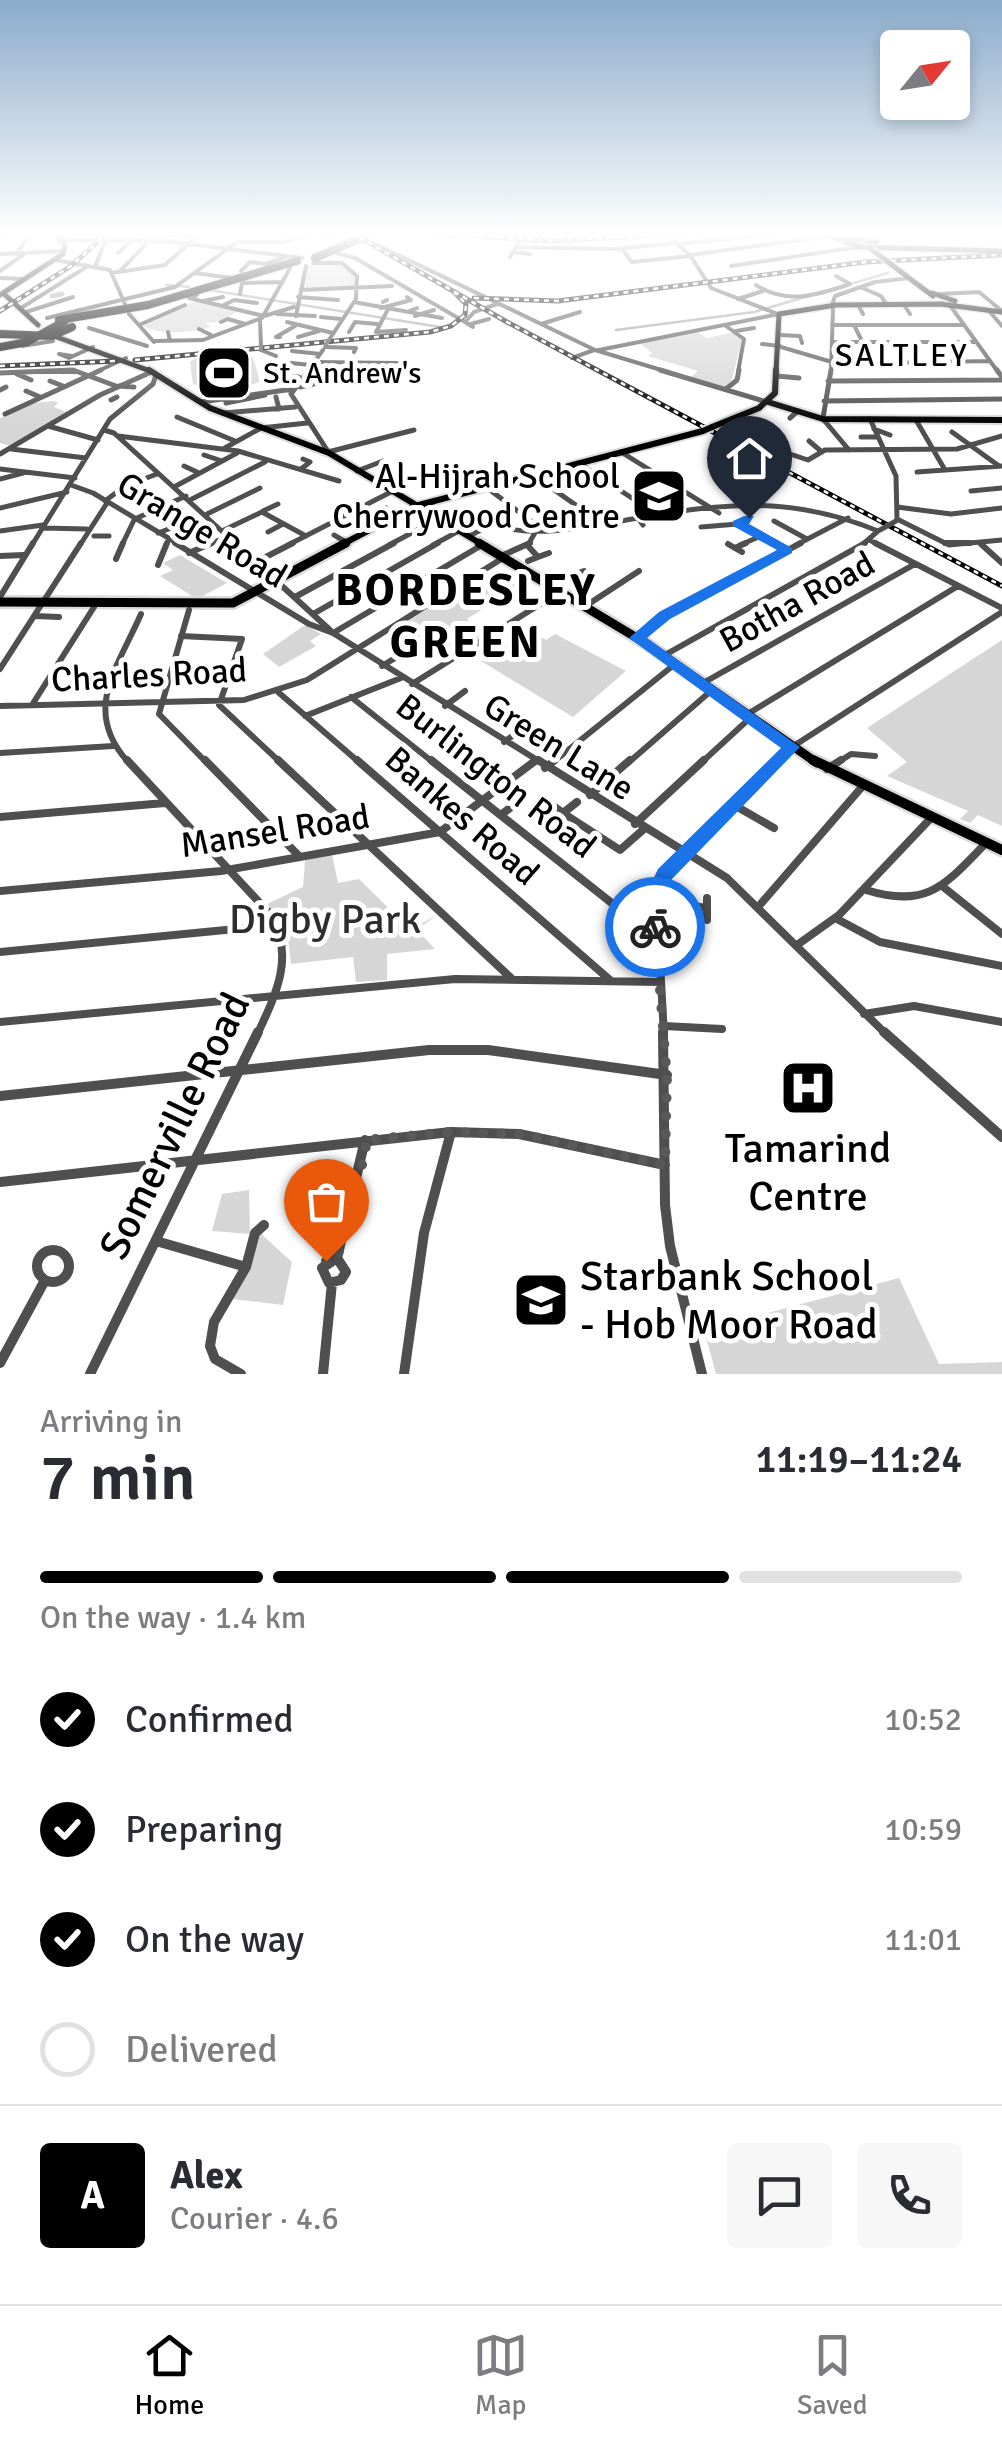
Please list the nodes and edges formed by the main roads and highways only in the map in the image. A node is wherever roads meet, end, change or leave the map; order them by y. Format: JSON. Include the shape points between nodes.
{"nodes":[{"id":1,"x":3,"y":296,"type":"edge"},
{"id":2,"x":180,"y":296,"type":"edge"},
{"id":3,"x":936,"y":296,"type":"edge"},
{"id":4,"x":943,"y":301,"type":"junction"},
{"id":5,"x":990,"y":310,"type":"joint"},
{"id":6,"x":62,"y":321,"type":"junction"},
{"id":7,"x":33,"y":323,"type":"junction"},
{"id":8,"x":2,"y":331,"type":"edge"},
{"id":9,"x":53,"y":338,"type":"junction"},
{"id":10,"x":80,"y":342,"type":"junction"},
{"id":11,"x":0,"y":352,"type":"edge"},
{"id":12,"x":768,"y":402,"type":"junction"},
{"id":13,"x":1002,"y":420,"type":"edge"},
{"id":14,"x":712,"y":427,"type":"joint"},
{"id":15,"x":703,"y":431,"type":"joint"},
{"id":16,"x":416,"y":506,"type":"junction"},
{"id":17,"x":1,"y":592,"type":"edge"},
{"id":18,"x":1002,"y":850,"type":"edge"}],
"edges":[{"from":1,"to":7,"type":"main road"},
{"from":2,"to":6,"type":"highway"},
{"from":3,"to":4,"type":"main road"},
{"from":4,"to":5,"type":"main road"},
{"from":4,"to":5,"type":"main road"},
{"from":4,"to":12,"type":"main road","via":[[780,314],[784,348]]},
{"from":6,"to":7,"type":"highway"},
{"from":6,"to":7,"type":"highway"},
{"from":6,"to":9,"type":"highway"},
{"from":6,"to":10,"type":"main road"},
{"from":7,"to":8,"type":"highway"},
{"from":7,"to":9,"type":"highway"},
{"from":7,"to":11,"type":"highway"},
{"from":9,"to":10,"type":"main road"},
{"from":9,"to":11,"type":"highway"},
{"from":10,"to":16,"type":"main road","via":[[126,358],[201,402],[328,452]]},
{"from":12,"to":13,"type":"main road","via":[[823,418]]},
{"from":12,"to":14,"type":"main road"},
{"from":14,"to":15,"type":"main road","bridge":true},
{"from":15,"to":16,"type":"main road"},
{"from":16,"to":17,"type":"main road","via":[[227,604],[43,603]]},
{"from":16,"to":18,"type":"main road","via":[[637,638],[826,769]]}]}
